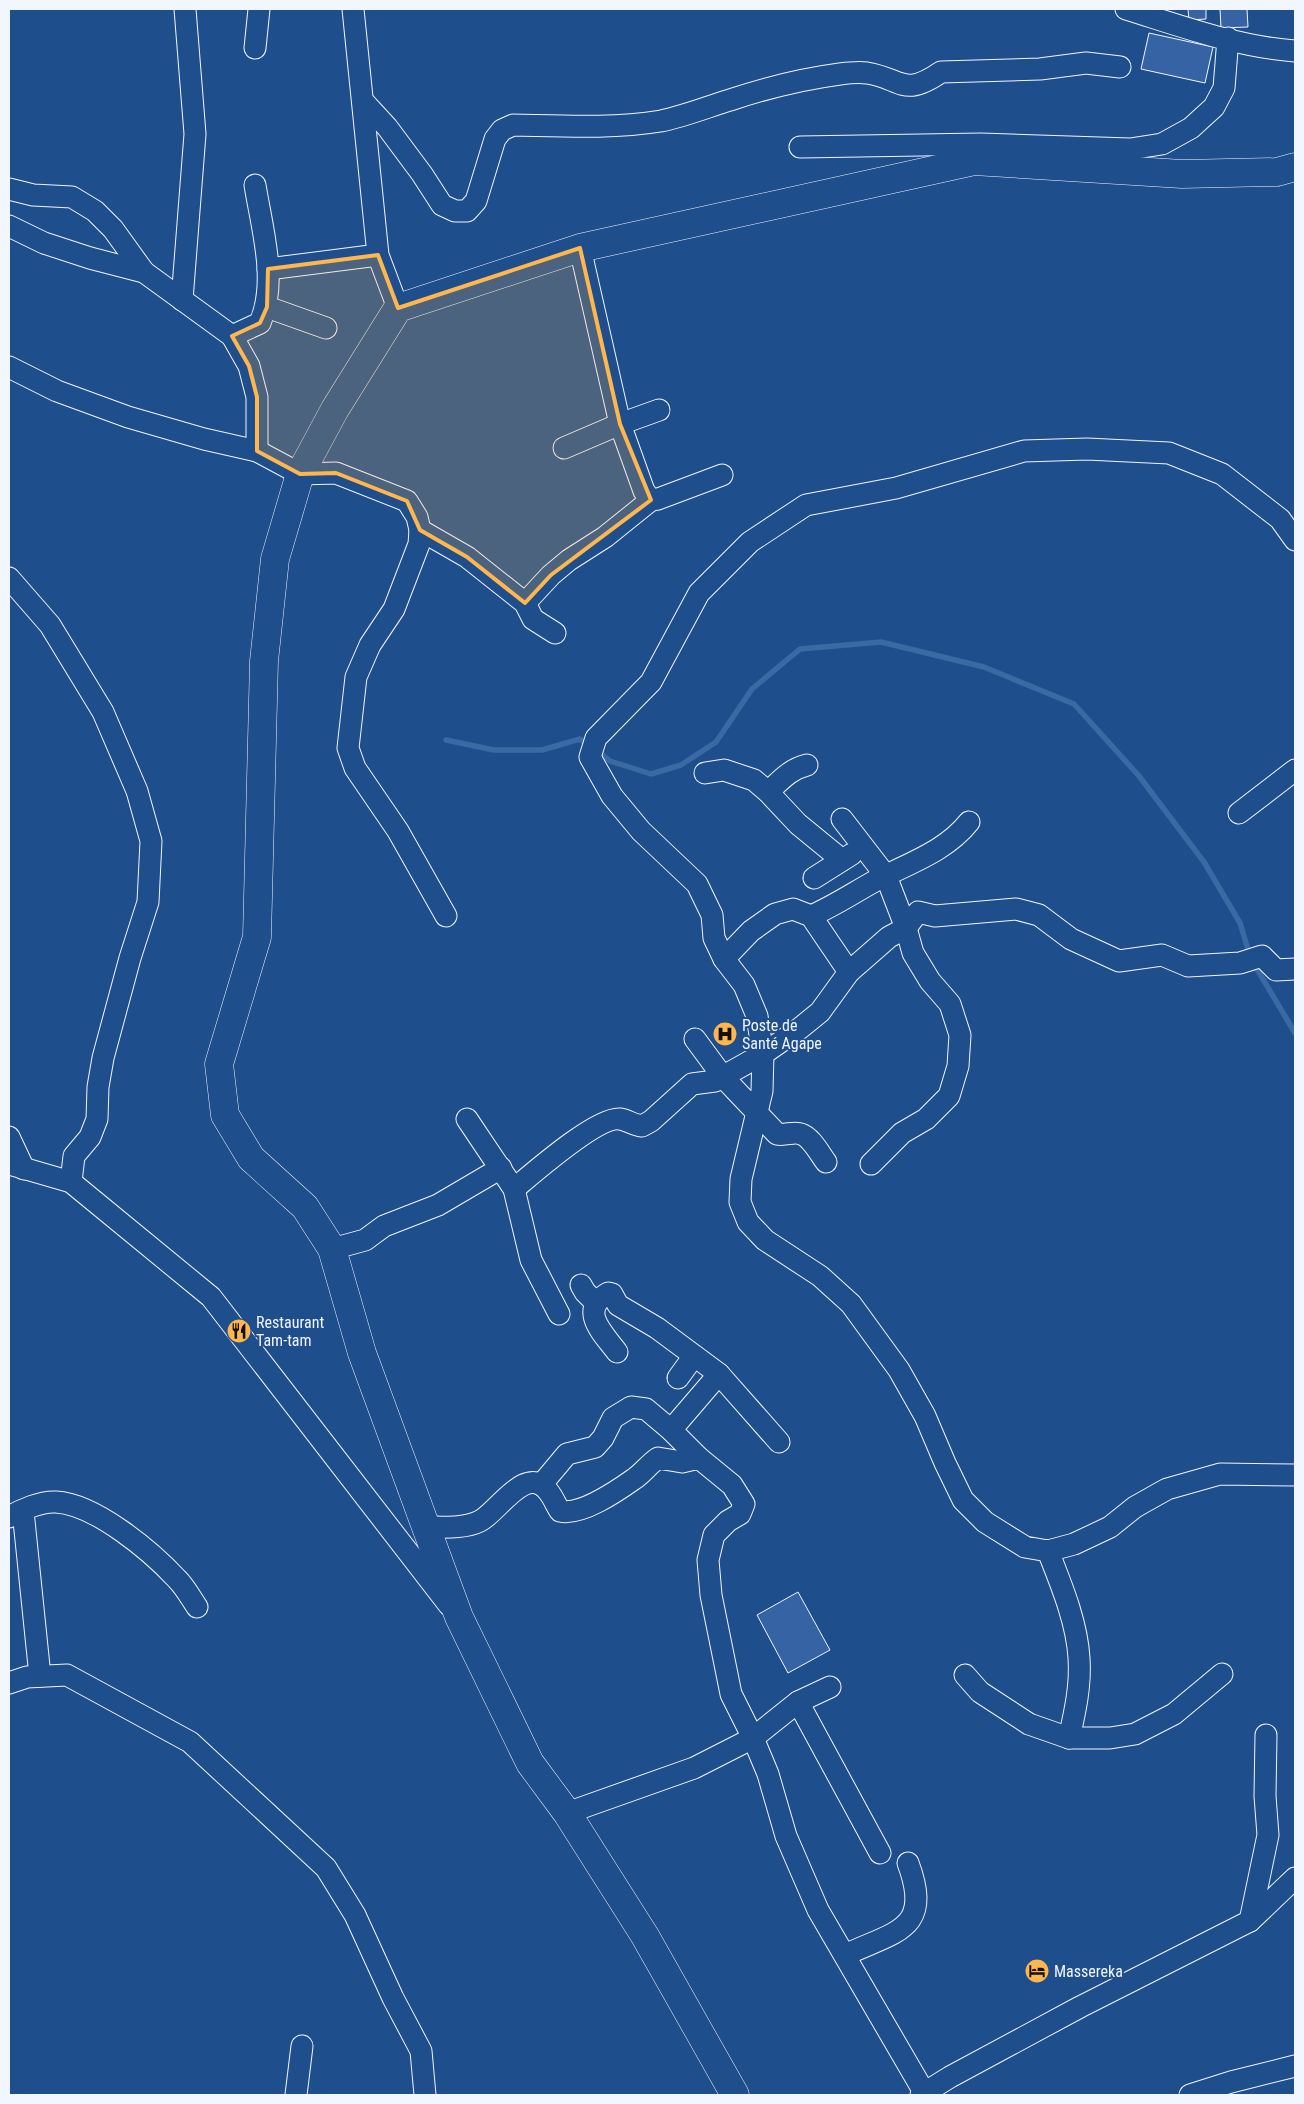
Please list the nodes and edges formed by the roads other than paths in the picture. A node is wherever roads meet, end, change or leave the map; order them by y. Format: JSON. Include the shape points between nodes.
{"nodes":[{"id":1,"x":185,"y":9,"type":"edge"},
{"id":2,"x":259,"y":9,"type":"edge"},
{"id":3,"x":353,"y":9,"type":"edge"},
{"id":4,"x":1126,"y":9,"type":"edge"},
{"id":5,"x":1182,"y":18,"type":"edge"},
{"id":6,"x":1228,"y":38,"type":"junction"},
{"id":7,"x":255,"y":48,"type":"dead end"},
{"id":8,"x":1295,"y":51,"type":"edge"},
{"id":9,"x":1120,"y":67,"type":"dead end"},
{"id":10,"x":362,"y":101,"type":"junction"},
{"id":11,"x":800,"y":147,"type":"dead end"},
{"id":12,"x":1295,"y":167,"type":"edge"},
{"id":13,"x":255,"y":185,"type":"dead end"},
{"id":14,"x":9,"y":189,"type":"edge"},
{"id":15,"x":9,"y":226,"type":"edge"},
{"id":16,"x":580,"y":248,"type":"junction"},
{"id":17,"x":378,"y":255,"type":"junction"},
{"id":18,"x":268,"y":270,"type":"junction"},
{"id":19,"x":144,"y":272,"type":"junction"},
{"id":20,"x":182,"y":300,"type":"junction"},
{"id":21,"x":267,"y":307,"type":"junction"},
{"id":22,"x":398,"y":308,"type":"junction"},
{"id":23,"x":326,"y":328,"type":"dead end"},
{"id":24,"x":232,"y":336,"type":"junction"},
{"id":25,"x":9,"y":367,"type":"edge"},
{"id":26,"x":660,"y":410,"type":"dead end"},
{"id":27,"x":620,"y":424,"type":"junction"},
{"id":28,"x":564,"y":448,"type":"dead end"},
{"id":29,"x":257,"y":451,"type":"junction"},
{"id":30,"x":300,"y":474,"type":"junction"},
{"id":31,"x":722,"y":474,"type":"dead end"},
{"id":32,"x":651,"y":500,"type":"junction"},
{"id":33,"x":420,"y":530,"type":"junction"},
{"id":34,"x":1295,"y":540,"type":"edge"},
{"id":35,"x":9,"y":578,"type":"edge"},
{"id":36,"x":525,"y":603,"type":"junction"},
{"id":37,"x":555,"y":633,"type":"dead end"},
{"id":38,"x":807,"y":765,"type":"dead end"},
{"id":39,"x":1295,"y":770,"type":"edge"},
{"id":40,"x":705,"y":773,"type":"dead end"},
{"id":41,"x":768,"y":792,"type":"junction"},
{"id":42,"x":1239,"y":813,"type":"dead end"},
{"id":43,"x":842,"y":819,"type":"dead end"},
{"id":44,"x":969,"y":822,"type":"dead end"},
{"id":45,"x":863,"y":847,"type":"junction"},
{"id":46,"x":842,"y":860,"type":"junction"},
{"id":47,"x":886,"y":876,"type":"junction"},
{"id":48,"x":814,"y":878,"type":"dead end"},
{"id":49,"x":446,"y":916,"type":"dead end"},
{"id":50,"x":811,"y":916,"type":"junction"},
{"id":51,"x":906,"y":928,"type":"junction"},
{"id":52,"x":724,"y":959,"type":"junction"},
{"id":53,"x":1295,"y":969,"type":"edge"},
{"id":54,"x":849,"y":972,"type":"junction"},
{"id":55,"x":695,"y":1039,"type":"dead end"},
{"id":56,"x":764,"y":1054,"type":"junction"},
{"id":57,"x":722,"y":1077,"type":"junction"},
{"id":58,"x":755,"y":1113,"type":"junction"},
{"id":59,"x":467,"y":1119,"type":"dead end"},
{"id":60,"x":9,"y":1137,"type":"edge"},
{"id":61,"x":826,"y":1162,"type":"dead end"},
{"id":62,"x":871,"y":1164,"type":"dead end"},
{"id":63,"x":17,"y":1167,"type":"edge"},
{"id":64,"x":501,"y":1168,"type":"junction"},
{"id":65,"x":71,"y":1182,"type":"junction"},
{"id":66,"x":514,"y":1190,"type":"junction"},
{"id":67,"x":332,"y":1250,"type":"junction"},
{"id":68,"x":581,"y":1284,"type":"dead end"},
{"id":69,"x":596,"y":1303,"type":"junction"},
{"id":70,"x":559,"y":1314,"type":"dead end"},
{"id":71,"x":617,"y":1352,"type":"dead end"},
{"id":72,"x":694,"y":1356,"type":"junction"},
{"id":73,"x":719,"y":1374,"type":"junction"},
{"id":74,"x":678,"y":1378,"type":"dead end"},
{"id":75,"x":671,"y":1430,"type":"junction"},
{"id":76,"x":780,"y":1442,"type":"dead end"},
{"id":77,"x":699,"y":1458,"type":"junction"},
{"id":78,"x":1295,"y":1475,"type":"edge"},
{"id":79,"x":541,"y":1485,"type":"junction"},
{"id":80,"x":16,"y":1514,"type":"edge"},
{"id":81,"x":426,"y":1527,"type":"junction"},
{"id":82,"x":1048,"y":1551,"type":"junction"},
{"id":83,"x":197,"y":1607,"type":"dead end"},
{"id":84,"x":459,"y":1618,"type":"junction"},
{"id":85,"x":1222,"y":1674,"type":"dead end"},
{"id":86,"x":965,"y":1675,"type":"dead end"},
{"id":87,"x":40,"y":1676,"type":"junction"},
{"id":88,"x":9,"y":1683,"type":"edge"},
{"id":89,"x":830,"y":1686,"type":"dead end"},
{"id":90,"x":798,"y":1702,"type":"junction"},
{"id":91,"x":1266,"y":1735,"type":"dead end"},
{"id":92,"x":753,"y":1738,"type":"junction"},
{"id":93,"x":1069,"y":1738,"type":"junction"},
{"id":94,"x":567,"y":1813,"type":"junction"},
{"id":95,"x":880,"y":1853,"type":"dead end"},
{"id":96,"x":908,"y":1863,"type":"dead end"},
{"id":97,"x":1295,"y":1878,"type":"edge"},
{"id":98,"x":1250,"y":1921,"type":"junction"},
{"id":99,"x":844,"y":1954,"type":"junction"},
{"id":100,"x":302,"y":2046,"type":"dead end"},
{"id":101,"x":1295,"y":2066,"type":"edge"},
{"id":102,"x":923,"y":2094,"type":"edge"},
{"id":103,"x":296,"y":2095,"type":"edge"},
{"id":104,"x":425,"y":2095,"type":"edge"},
{"id":105,"x":735,"y":2095,"type":"edge"},
{"id":106,"x":1190,"y":2095,"type":"edge"}],
"edges":[{"from":1,"to":20,"type":"street","via":[[195,134]]},
{"from":2,"to":7,"type":"street"},
{"from":3,"to":10,"type":"street"},
{"from":4,"to":5,"type":"street"},
{"from":5,"to":6,"type":"street"},
{"from":6,"to":8,"type":"street","via":[[1270,49]]},
{"from":6,"to":11,"type":"street","via":[[1224,88],[1214,107],[1191,128],[1162,144],[1130,149],[981,144]]},
{"from":9,"to":10,"type":"street","via":[[1086,63],[941,72],[915,86],[903,86],[866,73],[843,73],[784,83],[660,121],[607,126],[513,125],[502,130],[495,139],[476,201],[467,211],[454,211],[442,205],[387,128]]},
{"from":10,"to":17,"type":"street"},
{"from":12,"to":16,"type":"highway","via":[[1277,172],[1182,174],[974,161]]},
{"from":13,"to":18,"type":"street"},
{"from":14,"to":19,"type":"street","via":[[32,195],[72,197],[95,211],[113,229]]},
{"from":15,"to":19,"type":"street","via":[[44,243]]},
{"from":16,"to":22,"type":"highway"},
{"from":16,"to":27,"type":"street"},
{"from":17,"to":18,"type":"street"},
{"from":17,"to":22,"type":"street"},
{"from":18,"to":21,"type":"street"},
{"from":19,"to":20,"type":"street"},
{"from":20,"to":24,"type":"street"},
{"from":21,"to":23,"type":"street"},
{"from":21,"to":24,"type":"street","via":[[260,323]]},
{"from":22,"to":30,"type":"highway","via":[[335,409]]},
{"from":24,"to":29,"type":"street","via":[[249,366],[257,397]]},
{"from":25,"to":29,"type":"street","via":[[57,391],[128,417]]},
{"from":26,"to":27,"type":"street"},
{"from":27,"to":28,"type":"street"},
{"from":27,"to":32,"type":"street","via":[[644,491]]},
{"from":29,"to":30,"type":"street"},
{"from":30,"to":33,"type":"street","via":[[336,473],[407,501],[417,517]]},
{"from":30,"to":67,"type":"highway","via":[[275,559],[264,661],[257,938],[219,1064],[225,1115],[238,1137],[252,1158],[305,1207]]},
{"from":31,"to":32,"type":"street"},
{"from":32,"to":36,"type":"street","via":[[557,570]]},
{"from":33,"to":36,"type":"street","via":[[467,557]]},
{"from":33,"to":49,"type":"street","via":[[419,544],[394,609],[370,645],[356,677],[348,748],[359,775],[398,831]]},
{"from":34,"to":52,"type":"street","via":[[1280,519],[1222,474],[1170,454],[1087,449],[1024,451],[896,488],[806,506],[750,542],[699,593],[651,682],[593,747],[612,796],[697,884],[712,914],[714,938]]},
{"from":35,"to":65,"type":"street","via":[[50,625],[103,712],[137,791],[151,841],[148,902],[103,1058],[98,1086],[98,1120],[90,1137],[74,1156]]},
{"from":36,"to":37,"type":"street","via":[[533,619]]},
{"from":38,"to":41,"type":"street","via":[[789,773]]},
{"from":39,"to":42,"type":"street"},
{"from":40,"to":41,"type":"street","via":[[724,770],[754,780]]},
{"from":41,"to":46,"type":"street","via":[[798,824]]},
{"from":43,"to":45,"type":"street"},
{"from":44,"to":47,"type":"street","via":[[959,835],[940,849]]},
{"from":45,"to":46,"type":"street"},
{"from":45,"to":47,"type":"street"},
{"from":46,"to":48,"type":"street"},
{"from":47,"to":50,"type":"street","via":[[837,905]]},
{"from":47,"to":51,"type":"street"},
{"from":50,"to":52,"type":"street","via":[[793,909],[775,914],[751,931]]},
{"from":50,"to":54,"type":"street"},
{"from":51,"to":53,"type":"street","via":[[918,912],[935,916],[1016,909],[1039,915],[1071,939],[1120,961],[1162,955],[1188,966],[1240,963],[1262,956],[1276,970]]},
{"from":51,"to":54,"type":"street","via":[[889,937]]},
{"from":51,"to":62,"type":"street","via":[[920,967],[950,1004],[960,1035],[958,1066],[949,1096],[926,1119],[902,1133]]},
{"from":52,"to":56,"type":"street","via":[[744,985],[757,1016]]},
{"from":54,"to":56,"type":"street","via":[[820,1012]]},
{"from":55,"to":57,"type":"street"},
{"from":56,"to":57,"type":"street"},
{"from":56,"to":58,"type":"street","via":[[762,1090]]},
{"from":57,"to":58,"type":"street"},
{"from":57,"to":66,"type":"street","via":[[692,1084],[642,1126],[619,1119],[604,1122],[557,1154]]},
{"from":58,"to":61,"type":"street","via":[[776,1134],[800,1133],[806,1137]]},
{"from":58,"to":82,"type":"street","via":[[741,1178],[740,1202],[748,1222],[764,1240],[820,1276],[851,1304],[899,1370],[925,1416],[963,1500],[985,1522],[1025,1547]]},
{"from":59,"to":64,"type":"street"},
{"from":60,"to":63,"type":"street"},
{"from":63,"to":65,"type":"street"},
{"from":64,"to":66,"type":"street"},
{"from":64,"to":67,"type":"street","via":[[438,1205],[384,1226],[365,1240]]},
{"from":65,"to":84,"type":"street","via":[[211,1297]]},
{"from":66,"to":70,"type":"street","via":[[531,1260]]},
{"from":67,"to":81,"type":"highway","via":[[362,1353]]},
{"from":68,"to":69,"type":"street"},
{"from":69,"to":71,"type":"street","via":[[593,1310],[597,1326]]},
{"from":69,"to":72,"type":"street","via":[[608,1293],[612,1294],[618,1305],[657,1328]]},
{"from":72,"to":73,"type":"street"},
{"from":72,"to":74,"type":"street"},
{"from":73,"to":75,"type":"street"},
{"from":73,"to":76,"type":"street"},
{"from":75,"to":77,"type":"street"},
{"from":75,"to":79,"type":"street","via":[[646,1409],[631,1407],[613,1418],[595,1448],[567,1454]]},
{"from":77,"to":79,"type":"street","via":[[682,1462],[658,1458],[624,1486],[592,1505],[568,1512],[560,1511],[548,1490]]},
{"from":77,"to":92,"type":"street","via":[[732,1485],[744,1504],[740,1514],[714,1535],[708,1560],[711,1595],[731,1694]]},
{"from":78,"to":82,"type":"street","via":[[1220,1474],[1167,1489],[1135,1507],[1110,1527],[1074,1544]]},
{"from":79,"to":81,"type":"street","via":[[534,1482],[521,1485],[480,1521],[460,1526]]},
{"from":80,"to":83,"type":"street","via":[[40,1504],[56,1502],[85,1510],[125,1532],[178,1580]]},
{"from":80,"to":87,"type":"street"},
{"from":81,"to":84,"type":"highway"},
{"from":82,"to":93,"type":"street","via":[[1068,1600],[1079,1658],[1076,1705]]},
{"from":84,"to":94,"type":"highway","via":[[530,1762]]},
{"from":85,"to":93,"type":"street","via":[[1174,1714],[1135,1734]]},
{"from":86,"to":93,"type":"street","via":[[980,1692],[1029,1724]]},
{"from":87,"to":88,"type":"street"},
{"from":87,"to":104,"type":"street","via":[[67,1675],[190,1742],[326,1868],[355,1915],[421,2051]]},
{"from":89,"to":90,"type":"street"},
{"from":90,"to":92,"type":"street"},
{"from":90,"to":95,"type":"street"},
{"from":91,"to":98,"type":"street","via":[[1268,1835]]},
{"from":92,"to":94,"type":"street","via":[[694,1768]]},
{"from":92,"to":99,"type":"street","via":[[768,1774],[786,1836],[818,1910]]},
{"from":94,"to":105,"type":"highway","via":[[645,1936]]},
{"from":96,"to":99,"type":"street","via":[[916,1884],[914,1916],[903,1928]]},
{"from":97,"to":98,"type":"street"},
{"from":98,"to":102,"type":"street","via":[[1080,2006]]},
{"from":99,"to":102,"type":"street"},
{"from":100,"to":103,"type":"street"},
{"from":101,"to":106,"type":"street"}]}
